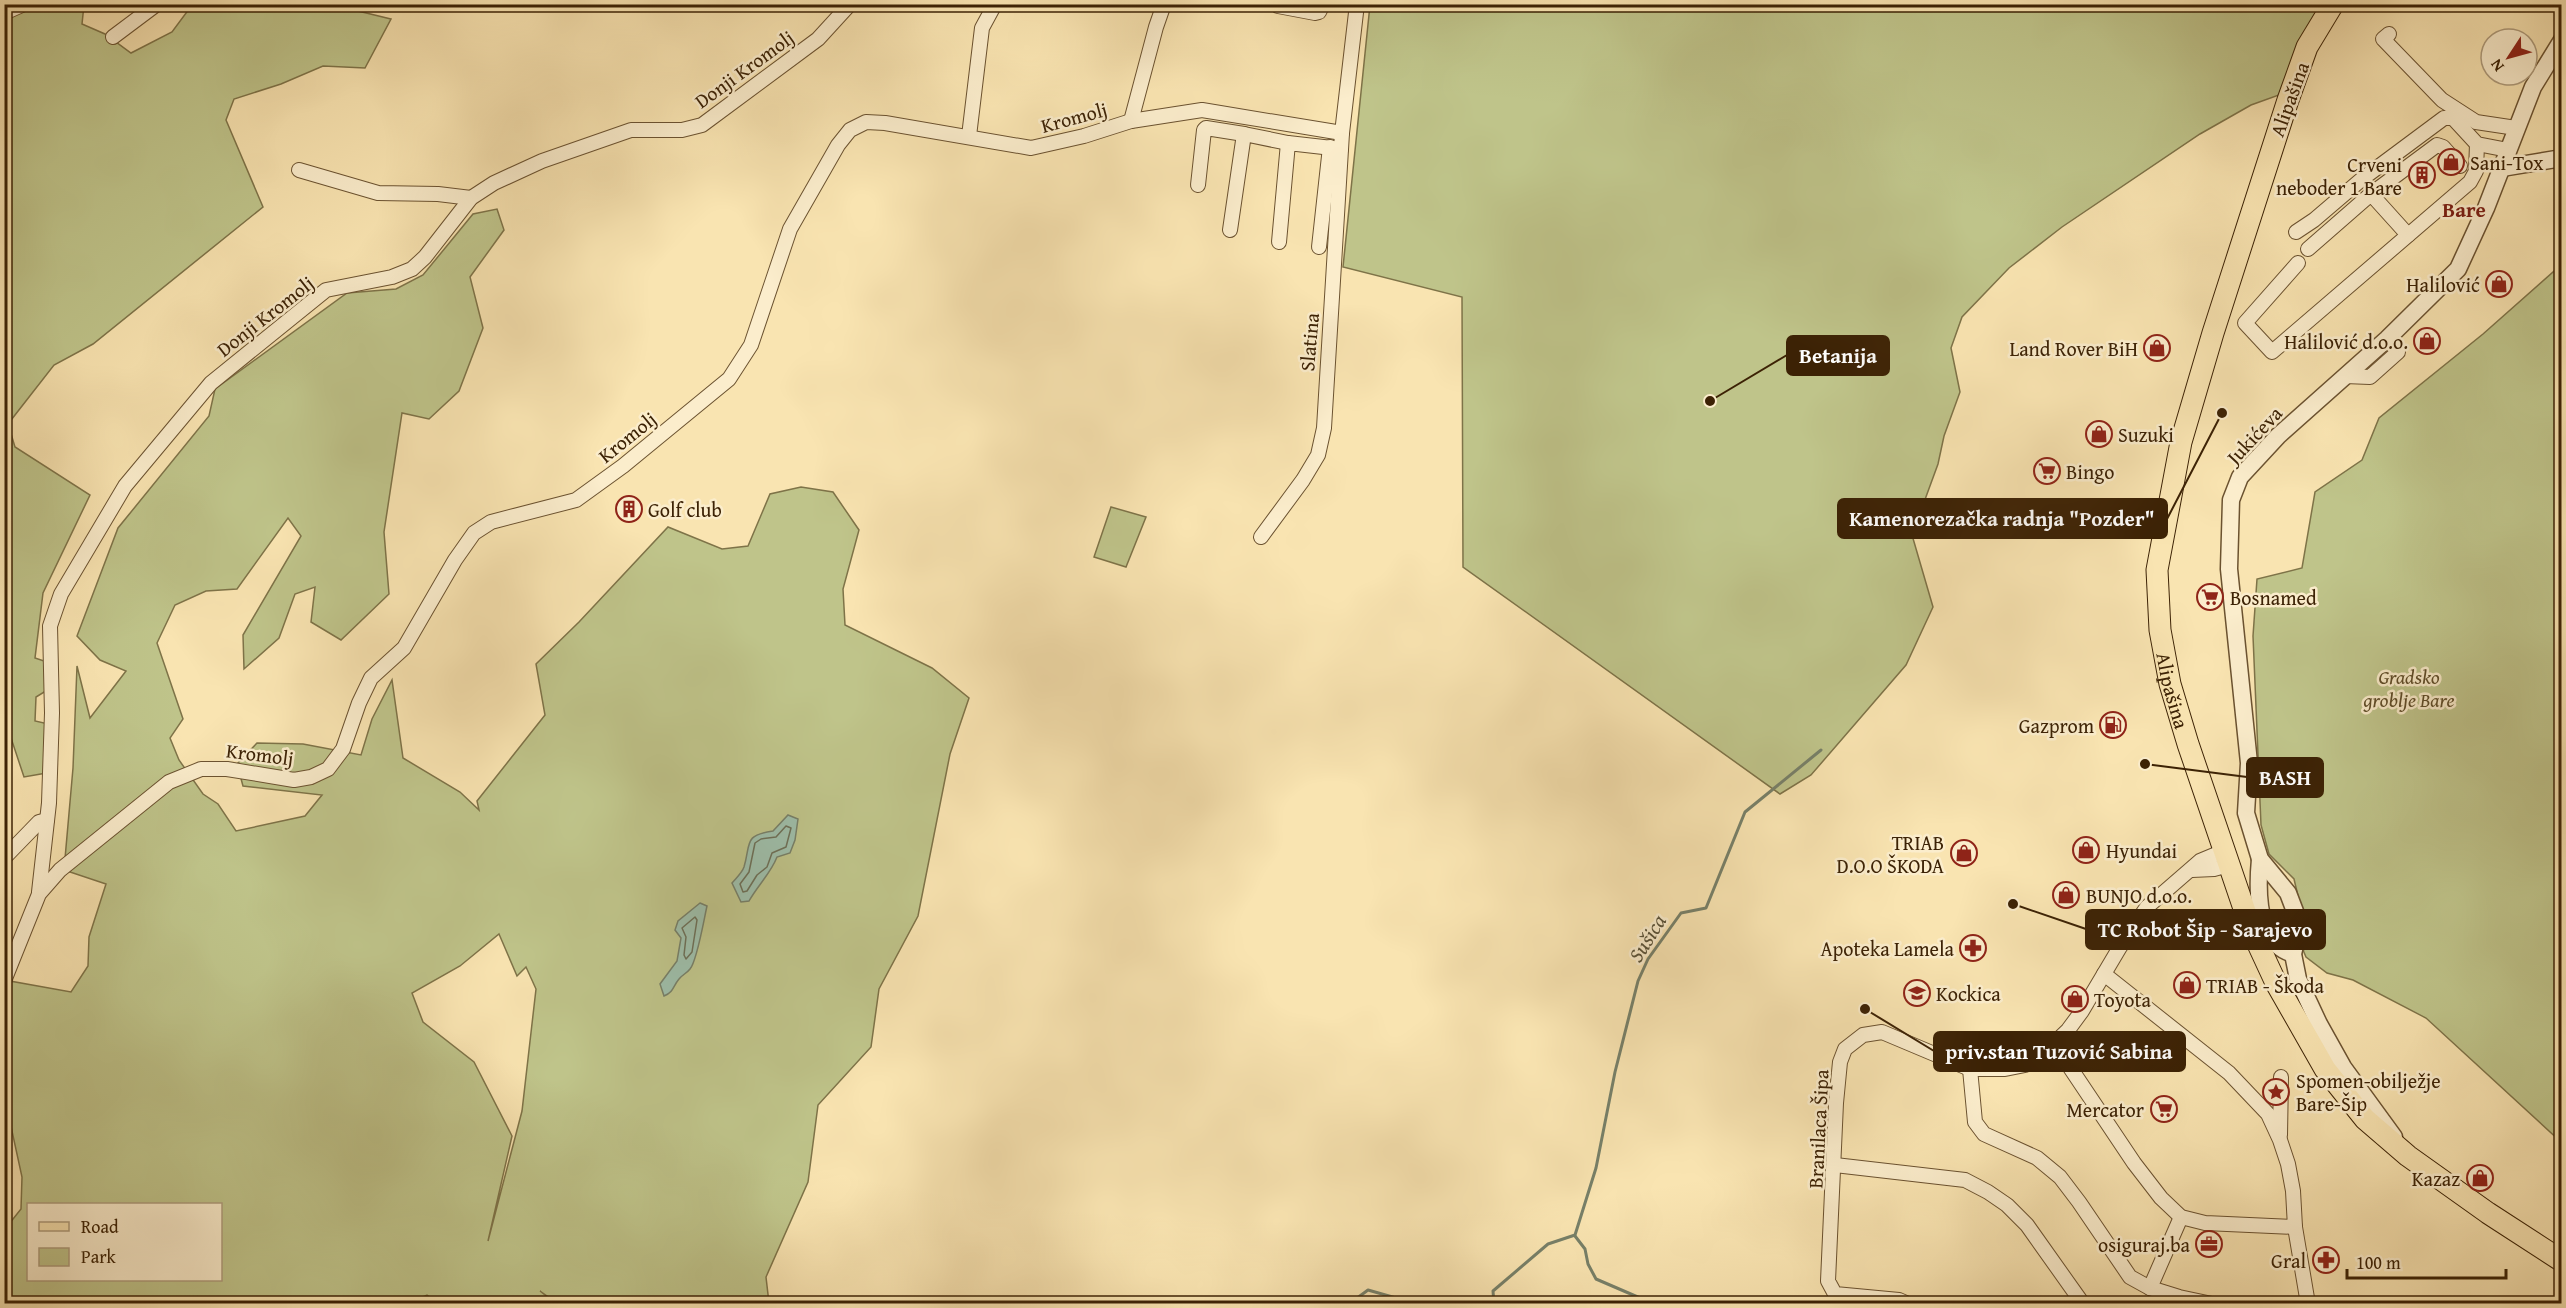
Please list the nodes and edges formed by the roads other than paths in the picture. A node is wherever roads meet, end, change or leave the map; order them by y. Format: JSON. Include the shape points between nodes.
{"nodes":[{"id":1,"x":24,"y":4,"type":"edge"},
{"id":2,"x":157,"y":4,"type":"edge"},
{"id":3,"x":850,"y":4,"type":"edge"},
{"id":4,"x":995,"y":4,"type":"edge"},
{"id":5,"x":1164,"y":4,"type":"edge"},
{"id":6,"x":1323,"y":4,"type":"edge"},
{"id":7,"x":1357,"y":4,"type":"edge"},
{"id":8,"x":2332,"y":4,"type":"edge"},
{"id":9,"x":1278,"y":6,"type":"dead end"},
{"id":10,"x":4,"y":13,"type":"edge"},
{"id":11,"x":2389,"y":33,"type":"dead end"},
{"id":12,"x":113,"y":36,"type":"dead end"},
{"id":13,"x":2562,"y":40,"type":"edge"},
{"id":14,"x":1131,"y":121,"type":"junction"},
{"id":15,"x":2516,"y":128,"type":"junction"},
{"id":16,"x":1342,"y":133,"type":"junction"},
{"id":17,"x":1244,"y":134,"type":"junction"},
{"id":18,"x":969,"y":136,"type":"junction"},
{"id":19,"x":1288,"y":143,"type":"junction"},
{"id":20,"x":2477,"y":144,"type":"junction"},
{"id":21,"x":1336,"y":148,"type":"junction"},
{"id":22,"x":2508,"y":150,"type":"junction"},
{"id":23,"x":2562,"y":158,"type":"edge"},
{"id":24,"x":2460,"y":166,"type":"dead end"},
{"id":25,"x":2502,"y":168,"type":"junction"},
{"id":26,"x":298,"y":170,"type":"dead end"},
{"id":27,"x":1198,"y":185,"type":"dead end"},
{"id":28,"x":2371,"y":194,"type":"junction"},
{"id":29,"x":471,"y":198,"type":"junction"},
{"id":30,"x":1230,"y":230,"type":"dead end"},
{"id":31,"x":2296,"y":232,"type":"dead end"},
{"id":32,"x":2408,"y":235,"type":"junction"},
{"id":33,"x":1279,"y":242,"type":"dead end"},
{"id":34,"x":1319,"y":246,"type":"dead end"},
{"id":35,"x":2308,"y":249,"type":"dead end"},
{"id":36,"x":2298,"y":263,"type":"dead end"},
{"id":37,"x":2398,"y":352,"type":"dead end"},
{"id":38,"x":2345,"y":376,"type":"junction"},
{"id":39,"x":1261,"y":537,"type":"dead end"},
{"id":40,"x":47,"y":820,"type":"junction"},
{"id":41,"x":4,"y":858,"type":"edge"},
{"id":42,"x":2226,"y":858,"type":"junction"},
{"id":43,"x":2260,"y":859,"type":"junction"},
{"id":44,"x":39,"y":894,"type":"junction"},
{"id":45,"x":2293,"y":954,"type":"junction"},
{"id":46,"x":2104,"y":974,"type":"junction"},
{"id":47,"x":4,"y":981,"type":"edge"},
{"id":48,"x":2055,"y":1045,"type":"junction"},
{"id":49,"x":1970,"y":1069,"type":"junction"},
{"id":50,"x":2281,"y":1077,"type":"dead end"},
{"id":51,"x":2280,"y":1140,"type":"junction"},
{"id":52,"x":2408,"y":1156,"type":"junction"},
{"id":53,"x":1834,"y":1165,"type":"junction"},
{"id":54,"x":2181,"y":1217,"type":"junction"},
{"id":55,"x":2295,"y":1227,"type":"junction"},
{"id":56,"x":2562,"y":1261,"type":"edge"},
{"id":57,"x":2150,"y":1288,"type":"junction"},
{"id":58,"x":1908,"y":1304,"type":"edge"},
{"id":59,"x":2084,"y":1304,"type":"edge"},
{"id":60,"x":2212,"y":1304,"type":"edge"},
{"id":61,"x":2308,"y":1304,"type":"edge"}],
"edges":[{"from":1,"to":10,"type":"street"},
{"from":2,"to":12,"type":"street"},
{"from":3,"to":29,"type":"street","name":"Donji Kromolj","via":[[818,39],[702,125],[682,130],[631,130],[542,161]]},
{"from":4,"to":18,"type":"street","via":[[981,28]]},
{"from":5,"to":14,"type":"street"},
{"from":6,"to":9,"type":"street","via":[[1315,13]]},
{"from":7,"to":16,"type":"street","name":"Slatina"},
{"from":8,"to":42,"type":"main road","name":"Alipašina","via":[[2307,48],[2266,163],[2181,442],[2158,559],[2160,630],[2170,684]]},
{"from":11,"to":15,"type":"street","via":[[2383,39],[2442,100],[2476,122]]},
{"from":13,"to":15,"type":"street","name":"Jukićeva","via":[[2533,87]]},
{"from":14,"to":16,"type":"street","name":"Kromolj","via":[[1202,110]]},
{"from":14,"to":18,"type":"street","name":"Kromolj","via":[[1031,148]]},
{"from":15,"to":22,"type":"street","name":"Jukićeva"},
{"from":16,"to":21,"type":"street","name":"Slatina"},
{"from":17,"to":19,"type":"street"},
{"from":17,"to":27,"type":"street","via":[[1204,130]]},
{"from":17,"to":30,"type":"street"},
{"from":18,"to":44,"type":"street","name":"Kromolj","via":[[875,122],[850,130],[837,145],[790,230],[751,345],[729,379],[576,500],[491,522],[474,533],[404,648],[371,678],[343,749],[328,770],[294,780],[227,768],[201,769],[169,782],[60,870]]},
{"from":19,"to":21,"type":"street"},
{"from":19,"to":33,"type":"street"},
{"from":20,"to":22,"type":"street"},
{"from":20,"to":31,"type":"street","via":[[2453,118],[2444,118]]},
{"from":20,"to":32,"type":"street","via":[[2476,171],[2469,182]]},
{"from":21,"to":34,"type":"street"},
{"from":21,"to":39,"type":"street","name":"Slatina","via":[[1324,428],[1317,455],[1303,480]]},
{"from":22,"to":25,"type":"street","name":"Jukićeva"},
{"from":23,"to":25,"type":"street"},
{"from":24,"to":28,"type":"street","via":[[2437,145]]},
{"from":25,"to":38,"type":"street","name":"Jukićeva","via":[[2458,269]]},
{"from":26,"to":29,"type":"street","via":[[378,193]]},
{"from":28,"to":32,"type":"street"},
{"from":28,"to":35,"type":"street"},
{"from":29,"to":40,"type":"street","name":"Donji Kromolj","via":[[412,269],[392,277],[326,290],[212,383],[125,486],[61,594],[50,626],[52,713]]},
{"from":32,"to":36,"type":"street","via":[[2272,352],[2246,323]]},
{"from":37,"to":38,"type":"street","via":[[2370,377]]},
{"from":38,"to":43,"type":"street","name":"Jukićeva","via":[[2278,436],[2240,477],[2231,500],[2229,569],[2249,763],[2245,806]]},
{"from":40,"to":41,"type":"street","via":[[39,822]]},
{"from":40,"to":44,"type":"street","name":"Donji Kromolj"},
{"from":42,"to":46,"type":"street","name":"Branilaca Šipa","via":[[2200,861],[2169,886],[2147,907]]},
{"from":42,"to":52,"type":"main road","name":"Alipašina","via":[[2251,929],[2311,1047],[2365,1119]]},
{"from":43,"to":45,"type":"street","name":"Jukićeva","via":[[2288,893],[2296,914],[2298,932]]},
{"from":43,"to":45,"type":"street","name":"Jukićeva","via":[[2258,891],[2264,921],[2274,943]]},
{"from":44,"to":47,"type":"street","name":"Kromolj"},
{"from":45,"to":52,"type":"street","name":"Jukićeva","via":[[2298,979],[2328,1041]]},
{"from":46,"to":48,"type":"street","name":"Branilaca Šipa"},
{"from":46,"to":51,"type":"street","via":[[2229,1073],[2268,1114]]},
{"from":48,"to":49,"type":"street","name":"Branilaca Šipa","via":[[2025,1065]]},
{"from":48,"to":54,"type":"street","via":[[2134,1163]]},
{"from":49,"to":53,"type":"street","name":"Branilaca Šipa","via":[[1882,1032],[1853,1041],[1840,1062]]},
{"from":49,"to":57,"type":"street","via":[[1975,1122],[1984,1134],[2037,1158],[2060,1177],[2130,1277]]},
{"from":50,"to":51,"type":"street"},
{"from":51,"to":55,"type":"street","via":[[2294,1191]]},
{"from":52,"to":56,"type":"main road","name":"Alipašina"},
{"from":53,"to":58,"type":"street","name":"Branilaca Šipa","via":[[1828,1281],[1835,1294]]},
{"from":53,"to":59,"type":"street","via":[[1965,1180],[1988,1192],[2027,1225]]},
{"from":54,"to":55,"type":"street","via":[[2205,1223]]},
{"from":54,"to":57,"type":"street"},
{"from":55,"to":61,"type":"street"},
{"from":57,"to":60,"type":"street"}]}
